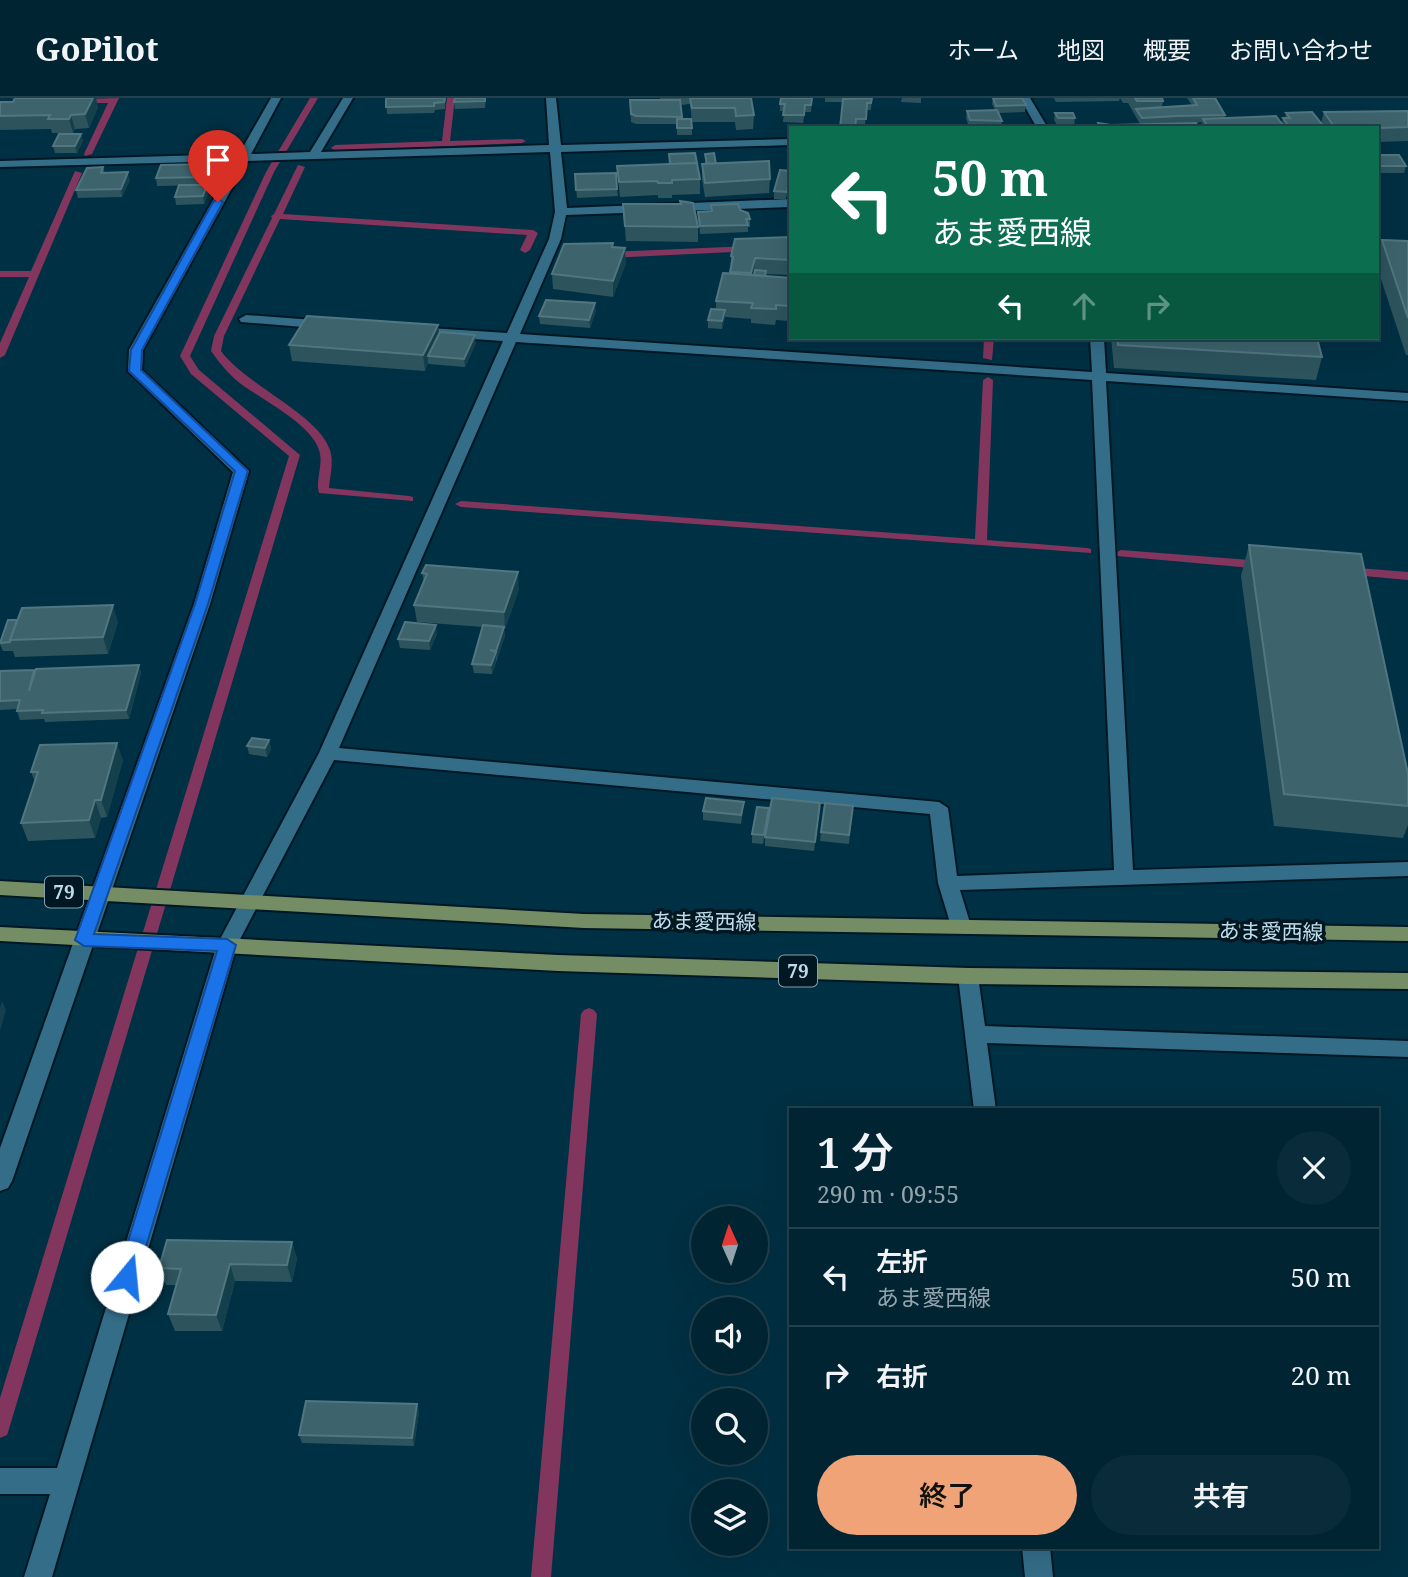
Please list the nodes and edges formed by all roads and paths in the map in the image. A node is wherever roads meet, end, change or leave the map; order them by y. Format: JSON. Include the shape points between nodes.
{"nodes":[{"id":1,"x":276,"y":98,"type":"edge"},
{"id":2,"x":348,"y":98,"type":"edge"},
{"id":3,"x":551,"y":98,"type":"edge"},
{"id":4,"x":1025,"y":98,"type":"edge"},
{"id":5,"x":1042,"y":126,"type":"edge"},
{"id":6,"x":789,"y":142,"type":"edge"},
{"id":7,"x":556,"y":149,"type":"junction"},
{"id":8,"x":313,"y":156,"type":"junction"},
{"id":9,"x":244,"y":158,"type":"junction"},
{"id":10,"x":0,"y":164,"type":"edge"},
{"id":11,"x":789,"y":204,"type":"edge"},
{"id":12,"x":561,"y":212,"type":"junction"},
{"id":13,"x":246,"y":319,"type":"dead end"},
{"id":14,"x":343,"y":326,"type":"edge"},
{"id":15,"x":399,"y":330,"type":"edge"},
{"id":16,"x":511,"y":337,"type":"junction"},
{"id":17,"x":1097,"y":340,"type":"edge"},
{"id":18,"x":1100,"y":377,"type":"junction"},
{"id":19,"x":1408,"y":397,"type":"edge"},
{"id":20,"x":328,"y":753,"type":"junction"},
{"id":21,"x":1408,"y":869,"type":"edge"},
{"id":22,"x":1124,"y":877,"type":"junction"},
{"id":23,"x":948,"y":883,"type":"junction"},
{"id":24,"x":0,"y":888,"type":"edge"},
{"id":25,"x":102,"y":894,"type":"junction"},
{"id":26,"x":248,"y":902,"type":"junction"},
{"id":27,"x":961,"y":926,"type":"junction"},
{"id":28,"x":0,"y":934,"type":"edge"},
{"id":29,"x":1408,"y":934,"type":"edge"},
{"id":30,"x":84,"y":940,"type":"junction"},
{"id":31,"x":227,"y":945,"type":"junction"},
{"id":32,"x":968,"y":976,"type":"junction"},
{"id":33,"x":1408,"y":981,"type":"edge"},
{"id":34,"x":976,"y":1034,"type":"junction"},
{"id":35,"x":1408,"y":1049,"type":"edge"},
{"id":36,"x":985,"y":1108,"type":"edge"},
{"id":37,"x":0,"y":1181,"type":"edge"},
{"id":38,"x":0,"y":1480,"type":"edge"},
{"id":39,"x":65,"y":1481,"type":"junction"},
{"id":40,"x":1036,"y":1549,"type":"edge"},
{"id":41,"x":38,"y":1577,"type":"edge"},
{"id":42,"x":1039,"y":1577,"type":"edge"}],
"edges":[{"from":1,"to":9,"type":"street"},
{"from":2,"to":8,"type":"street"},
{"from":3,"to":7,"type":"street"},
{"from":4,"to":5,"type":"street"},
{"from":6,"to":7,"type":"street"},
{"from":7,"to":8,"type":"street"},
{"from":7,"to":12,"type":"street"},
{"from":8,"to":9,"type":"street"},
{"from":9,"to":10,"type":"street"},
{"from":9,"to":25,"type":"street","via":[[136,350],[135,371],[241,471],[202,604]]},
{"from":11,"to":12,"type":"street"},
{"from":12,"to":16,"type":"street","via":[[555,239]]},
{"from":13,"to":14,"type":"street"},
{"from":15,"to":16,"type":"street"},
{"from":16,"to":18,"type":"street"},
{"from":16,"to":20,"type":"street"},
{"from":17,"to":18,"type":"street"},
{"from":18,"to":19,"type":"street"},
{"from":18,"to":22,"type":"street"},
{"from":20,"to":23,"type":"street","via":[[939,808]]},
{"from":20,"to":26,"type":"street"},
{"from":21,"to":22,"type":"street"},
{"from":22,"to":23,"type":"street"},
{"from":23,"to":27,"type":"street"},
{"from":24,"to":25,"type":"main road","name":"あま愛西線","number":"79"},
{"from":25,"to":26,"type":"main road","name":"あま愛西線","number":"79"},
{"from":25,"to":30,"type":"street"},
{"from":26,"to":27,"type":"main road","name":"あま愛西線","number":"79","via":[[584,921]]},
{"from":26,"to":31,"type":"street"},
{"from":27,"to":29,"type":"main road","name":"あま愛西線","number":"79"},
{"from":28,"to":30,"type":"main road","number":"79"},
{"from":30,"to":31,"type":"main road","number":"79"},
{"from":30,"to":37,"type":"street"},
{"from":31,"to":32,"type":"main road","number":"79","via":[[558,963]]},
{"from":31,"to":39,"type":"street"},
{"from":32,"to":33,"type":"main road","number":"79"},
{"from":32,"to":34,"type":"street"},
{"from":34,"to":35,"type":"street"},
{"from":34,"to":36,"type":"street"},
{"from":38,"to":39,"type":"street"},
{"from":39,"to":41,"type":"street"},
{"from":40,"to":42,"type":"street"}]}
